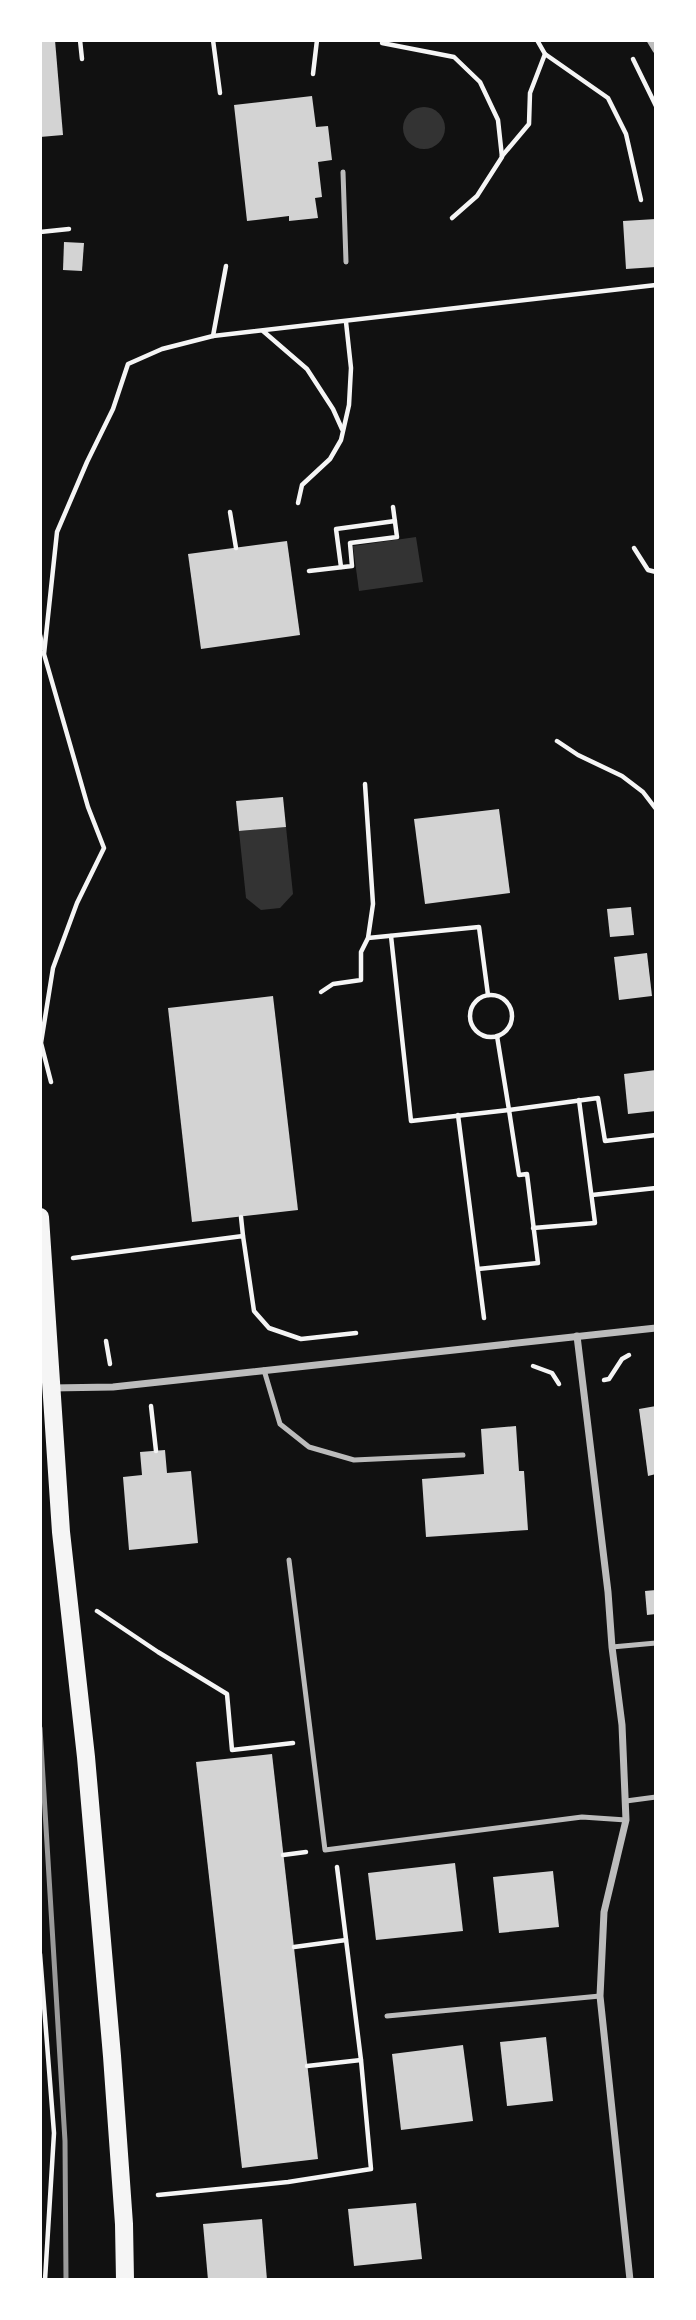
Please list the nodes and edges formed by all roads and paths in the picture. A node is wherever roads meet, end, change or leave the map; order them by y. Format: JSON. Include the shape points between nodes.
{"nodes":[{"id":1,"x":80,"y":40,"type":"edge"},
{"id":2,"x":213,"y":40,"type":"edge"},
{"id":3,"x":317,"y":40,"type":"edge"},
{"id":4,"x":537,"y":40,"type":"edge"},
{"id":5,"x":650,"y":40,"type":"edge"},
{"id":6,"x":382,"y":43,"type":"dead end"},
{"id":7,"x":656,"y":50,"type":"edge"},
{"id":8,"x":628,"y":51,"type":"dead end"},
{"id":9,"x":545,"y":54,"type":"junction"},
{"id":10,"x":82,"y":59,"type":"dead end"},
{"id":11,"x":313,"y":75,"type":"dead end"},
{"id":12,"x":220,"y":93,"type":"dead end"},
{"id":13,"x":656,"y":106,"type":"edge"},
{"id":14,"x":502,"y":157,"type":"junction"},
{"id":15,"x":343,"y":173,"type":"dead end"},
{"id":16,"x":641,"y":200,"type":"dead end"},
{"id":17,"x":452,"y":218,"type":"dead end"},
{"id":18,"x":69,"y":229,"type":"dead end"},
{"id":19,"x":40,"y":232,"type":"edge"},
{"id":20,"x":346,"y":262,"type":"dead end"},
{"id":21,"x":226,"y":266,"type":"dead end"},
{"id":22,"x":656,"y":285,"type":"edge"},
{"id":23,"x":346,"y":322,"type":"junction"},
{"id":24,"x":262,"y":330,"type":"junction"},
{"id":25,"x":213,"y":336,"type":"junction"},
{"id":26,"x":342,"y":429,"type":"junction"},
{"id":27,"x":298,"y":503,"type":"dead end"},
{"id":28,"x":393,"y":507,"type":"dead end"},
{"id":29,"x":230,"y":512,"type":"dead end"},
{"id":30,"x":395,"y":521,"type":"junction"},
{"id":31,"x":236,"y":548,"type":"dead end"},
{"id":32,"x":634,"y":548,"type":"dead end"},
{"id":33,"x":341,"y":567,"type":"junction"},
{"id":34,"x":309,"y":571,"type":"dead end"},
{"id":35,"x":656,"y":572,"type":"edge"},
{"id":36,"x":40,"y":635,"type":"edge"},
{"id":37,"x":44,"y":654,"type":"junction"},
{"id":38,"x":557,"y":741,"type":"dead end"},
{"id":39,"x":365,"y":784,"type":"dead end"},
{"id":40,"x":656,"y":809,"type":"edge"},
{"id":41,"x":391,"y":936,"type":"junction"},
{"id":42,"x":368,"y":939,"type":"junction"},
{"id":43,"x":321,"y":992,"type":"dead end"},
{"id":44,"x":488,"y":995,"type":"junction"},
{"id":45,"x":497,"y":1036,"type":"junction"},
{"id":46,"x":51,"y":1082,"type":"dead end"},
{"id":47,"x":579,"y":1100,"type":"junction"},
{"id":48,"x":509,"y":1110,"type":"junction"},
{"id":49,"x":458,"y":1115,"type":"junction"},
{"id":50,"x":656,"y":1135,"type":"edge"},
{"id":51,"x":656,"y":1188,"type":"edge"},
{"id":52,"x":592,"y":1195,"type":"junction"},
{"id":53,"x":40,"y":1217,"type":"edge"},
{"id":54,"x":241,"y":1217,"type":"dead end"},
{"id":55,"x":533,"y":1228,"type":"junction"},
{"id":56,"x":243,"y":1236,"type":"junction"},
{"id":57,"x":73,"y":1258,"type":"dead end"},
{"id":58,"x":478,"y":1269,"type":"junction"},
{"id":59,"x":484,"y":1318,"type":"dead end"},
{"id":60,"x":656,"y":1328,"type":"edge"},
{"id":61,"x":356,"y":1333,"type":"dead end"},
{"id":62,"x":577,"y":1336,"type":"junction"},
{"id":63,"x":637,"y":1349,"type":"dead end"},
{"id":64,"x":264,"y":1370,"type":"junction"},
{"id":65,"x":583,"y":1383,"type":"junction"},
{"id":66,"x":560,"y":1385,"type":"dead end"},
{"id":67,"x":51,"y":1388,"type":"junction"},
{"id":68,"x":151,"y":1405,"type":"dead end"},
{"id":69,"x":156,"y":1451,"type":"dead end"},
{"id":70,"x":463,"y":1455,"type":"dead end"},
{"id":71,"x":289,"y":1560,"type":"dead end"},
{"id":72,"x":94,"y":1608,"type":"dead end"},
{"id":73,"x":656,"y":1643,"type":"edge"},
{"id":74,"x":612,"y":1647,"type":"junction"},
{"id":75,"x":311,"y":1740,"type":"junction"},
{"id":76,"x":656,"y":1797,"type":"edge"},
{"id":77,"x":626,"y":1801,"type":"junction"},
{"id":78,"x":626,"y":1819,"type":"junction"},
{"id":79,"x":325,"y":1850,"type":"junction"},
{"id":80,"x":346,"y":1940,"type":"junction"},
{"id":81,"x":293,"y":1947,"type":"dead end"},
{"id":82,"x":40,"y":1954,"type":"edge"},
{"id":83,"x":600,"y":1996,"type":"junction"},
{"id":84,"x":387,"y":2016,"type":"dead end"},
{"id":85,"x":360,"y":2060,"type":"junction"},
{"id":86,"x":307,"y":2066,"type":"dead end"},
{"id":87,"x":158,"y":2195,"type":"dead end"},
{"id":88,"x":45,"y":2280,"type":"edge"},
{"id":89,"x":125,"y":2280,"type":"edge"},
{"id":90,"x":630,"y":2280,"type":"edge"}],
"edges":[{"from":1,"to":10,"type":"path"},
{"from":2,"to":12,"type":"path"},
{"from":3,"to":11,"type":"path"},
{"from":4,"to":9,"type":"path"},
{"from":5,"to":7,"type":"street"},
{"from":6,"to":14,"type":"path","via":[[454,57],[480,82],[498,120]]},
{"from":8,"to":13,"type":"path"},
{"from":9,"to":14,"type":"path","via":[[530,93],[529,124]]},
{"from":9,"to":16,"type":"path","via":[[608,98],[626,134]]},
{"from":14,"to":17,"type":"path","via":[[477,196]]},
{"from":15,"to":20,"type":"lane"},
{"from":18,"to":19,"type":"path"},
{"from":21,"to":25,"type":"path"},
{"from":22,"to":23,"type":"path"},
{"from":23,"to":24,"type":"path"},
{"from":23,"to":26,"type":"path","via":[[351,368]]},
{"from":24,"to":25,"type":"path"},
{"from":24,"to":26,"type":"path","via":[[307,369]]},
{"from":25,"to":37,"type":"path","via":[[162,349],[128,364],[113,409],[57,532]]},
{"from":26,"to":27,"type":"path","via":[[336,450],[302,485]]},
{"from":28,"to":30,"type":"path"},
{"from":29,"to":31,"type":"path"},
{"from":30,"to":33,"type":"path","via":[[397,537],[350,543],[352,566]]},
{"from":30,"to":33,"type":"path","via":[[336,529]]},
{"from":32,"to":35,"type":"path","via":[[648,570]]},
{"from":33,"to":34,"type":"path"},
{"from":36,"to":37,"type":"path"},
{"from":37,"to":46,"type":"path","via":[[104,848],[53,968],[41,1043]]},
{"from":38,"to":40,"type":"path","via":[[622,776]]},
{"from":39,"to":42,"type":"path","via":[[373,904]]},
{"from":41,"to":42,"type":"path"},
{"from":41,"to":44,"type":"path","via":[[479,927]]},
{"from":41,"to":49,"type":"path","via":[[411,1121]]},
{"from":42,"to":43,"type":"path","via":[[360,952],[360,980],[333,984]]},
{"from":44,"to":45,"type":"path","via":[[502,997],[512,1015],[509,1028]]},
{"from":44,"to":45,"type":"path","via":[[471,1006],[470,1020],[483,1036]]},
{"from":45,"to":48,"type":"path"},
{"from":47,"to":48,"type":"path"},
{"from":47,"to":50,"type":"path","via":[[598,1098],[605,1141]]},
{"from":47,"to":52,"type":"path"},
{"from":48,"to":49,"type":"path"},
{"from":48,"to":55,"type":"path","via":[[519,1175],[527,1174]]},
{"from":49,"to":58,"type":"path"},
{"from":51,"to":52,"type":"path"},
{"from":52,"to":55,"type":"path","via":[[595,1223]]},
{"from":53,"to":67,"type":"main road"},
{"from":54,"to":56,"type":"path"},
{"from":55,"to":58,"type":"path","via":[[538,1263]]},
{"from":56,"to":57,"type":"path"},
{"from":56,"to":61,"type":"path","via":[[254,1311],[269,1328],[301,1339]]},
{"from":58,"to":59,"type":"path"},
{"from":60,"to":62,"type":"street"},
{"from":62,"to":64,"type":"street"},
{"from":62,"to":65,"type":"street"},
{"from":63,"to":65,"type":"path","via":[[622,1359],[610,1379]]},
{"from":64,"to":67,"type":"street","via":[[113,1387]]},
{"from":64,"to":70,"type":"lane","via":[[280,1424],[309,1447],[354,1460]]},
{"from":65,"to":66,"type":"path"},
{"from":65,"to":74,"type":"street"},
{"from":67,"to":89,"type":"main road","via":[[112,2056]]},
{"from":68,"to":69,"type":"path"},
{"from":71,"to":75,"type":"lane"},
{"from":72,"to":75,"type":"path","via":[[227,1694],[232,1749]]},
{"from":73,"to":74,"type":"lane"},
{"from":74,"to":77,"type":"street"},
{"from":75,"to":79,"type":"lane"},
{"from":76,"to":77,"type":"lane"},
{"from":77,"to":78,"type":"street"},
{"from":78,"to":79,"type":"lane","via":[[582,1817]]},
{"from":78,"to":83,"type":"street","via":[[604,1912]]},
{"from":79,"to":80,"type":"path","via":[[337,1865]]},
{"from":80,"to":81,"type":"path"},
{"from":80,"to":85,"type":"path"},
{"from":82,"to":88,"type":"path","via":[[54,2133]]},
{"from":83,"to":84,"type":"lane"},
{"from":83,"to":90,"type":"street"},
{"from":85,"to":86,"type":"path"},
{"from":85,"to":87,"type":"path","via":[[371,2169]]}]}
